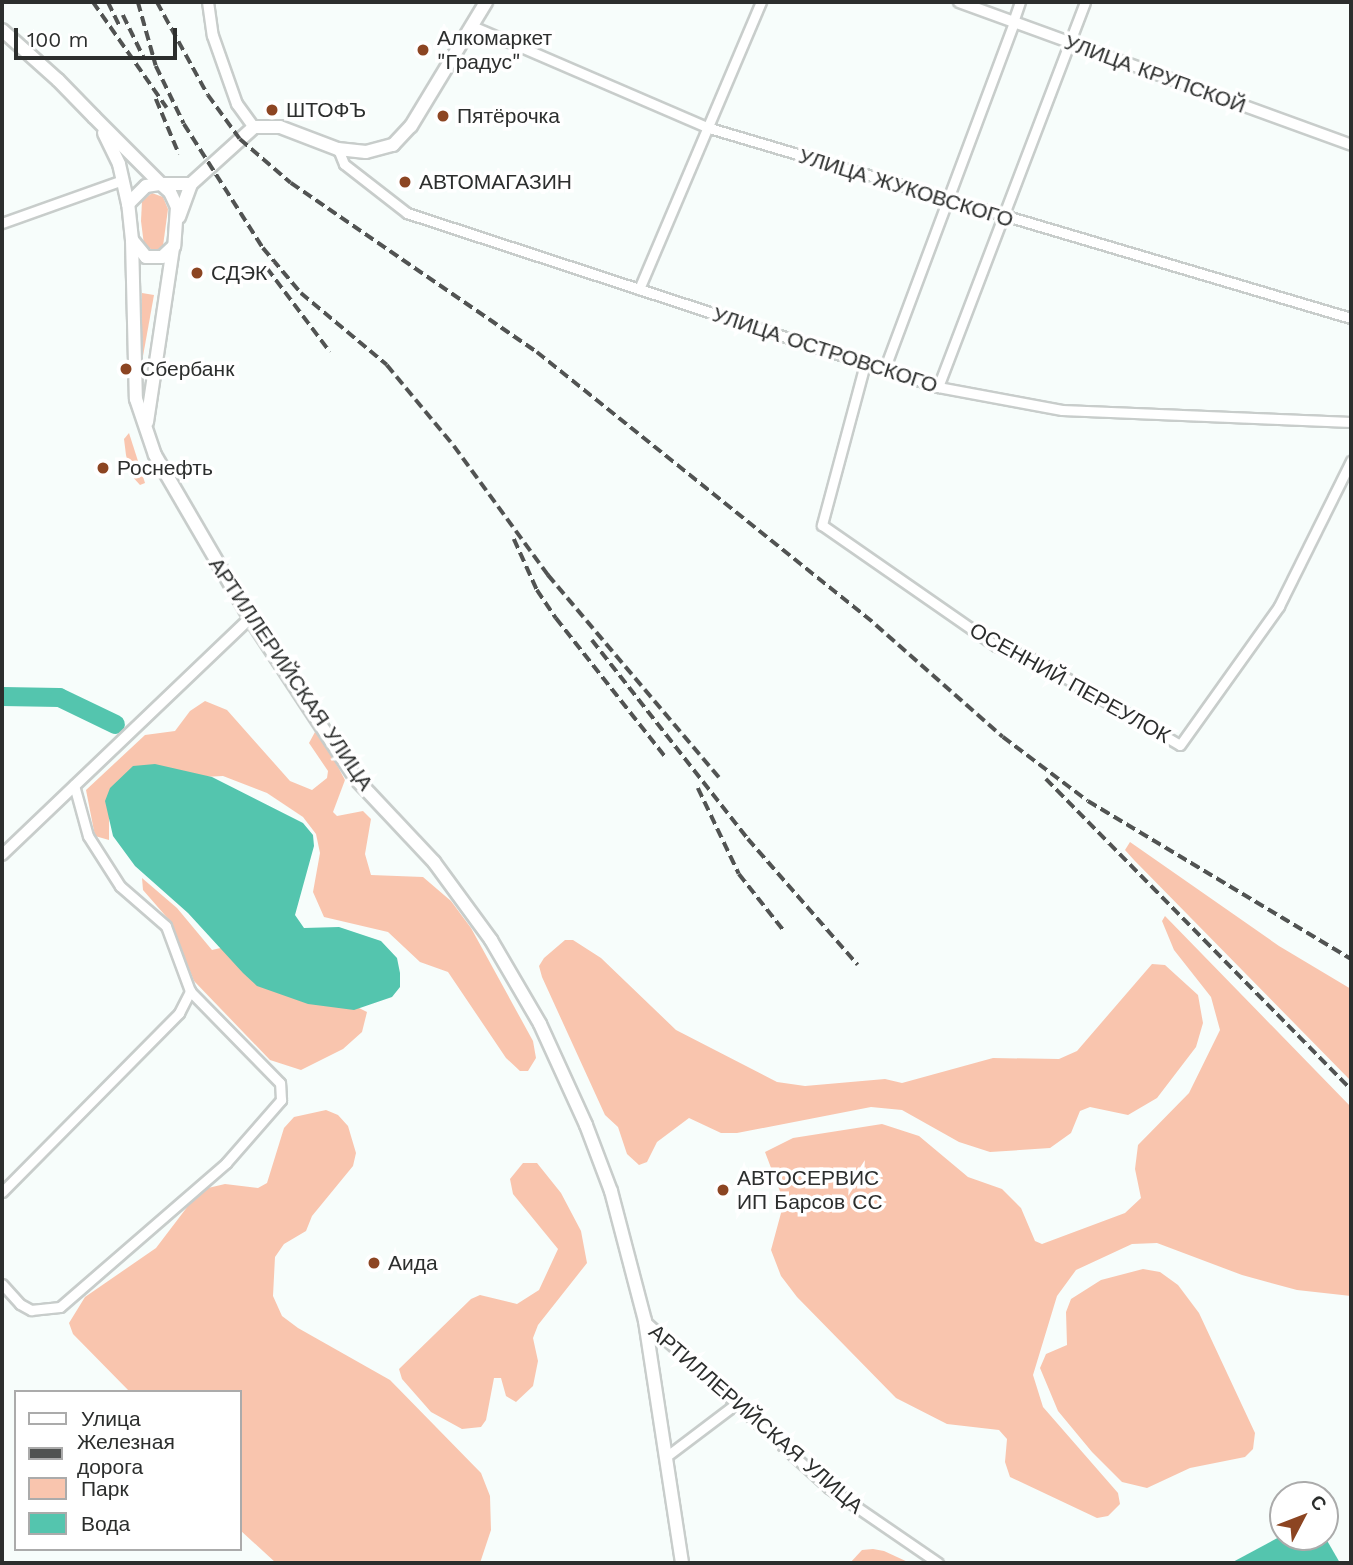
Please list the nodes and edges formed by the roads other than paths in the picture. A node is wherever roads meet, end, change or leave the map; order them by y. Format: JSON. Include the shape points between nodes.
{"nodes":[{"id":1,"x":208,"y":2,"type":"edge"},
{"id":2,"x":486,"y":2,"type":"edge"},
{"id":3,"x":761,"y":2,"type":"edge"},
{"id":4,"x":959,"y":2,"type":"edge"},
{"id":5,"x":1020,"y":2,"type":"edge"},
{"id":6,"x":1085,"y":2,"type":"edge"},
{"id":7,"x":1013,"y":22,"type":"junction"},
{"id":8,"x":472,"y":26,"type":"junction"},
{"id":9,"x":2,"y":30,"type":"edge"},
{"id":10,"x":1069,"y":43,"type":"junction"},
{"id":11,"x":94,"y":117,"type":"junction"},
{"id":12,"x":254,"y":127,"type":"junction"},
{"id":13,"x":706,"y":127,"type":"junction"},
{"id":14,"x":1351,"y":145,"type":"edge"},
{"id":15,"x":338,"y":149,"type":"junction"},
{"id":16,"x":123,"y":180,"type":"junction"},
{"id":17,"x":161,"y":184,"type":"junction"},
{"id":18,"x":191,"y":184,"type":"junction"},
{"id":19,"x":947,"y":201,"type":"junction"},
{"id":20,"x":128,"y":204,"type":"junction"},
{"id":21,"x":1002,"y":218,"type":"junction"},
{"id":22,"x":178,"y":220,"type":"junction"},
{"id":23,"x":2,"y":223,"type":"edge"},
{"id":24,"x":132,"y":240,"type":"junction"},
{"id":25,"x":174,"y":246,"type":"junction"},
{"id":26,"x":639,"y":289,"type":"junction"},
{"id":27,"x":1351,"y":318,"type":"edge"},
{"id":28,"x":865,"y":363,"type":"junction"},
{"id":29,"x":884,"y":370,"type":"junction"},
{"id":30,"x":938,"y":387,"type":"junction"},
{"id":31,"x":1351,"y":422,"type":"edge"},
{"id":32,"x":146,"y":430,"type":"junction"},
{"id":33,"x":1351,"y":461,"type":"edge"},
{"id":34,"x":250,"y":618,"type":"junction"},
{"id":35,"x":74,"y":785,"type":"junction"},
{"id":36,"x":2,"y":855,"type":"edge"},
{"id":37,"x":190,"y":991,"type":"junction"},
{"id":38,"x":2,"y":1192,"type":"edge"},
{"id":39,"x":2,"y":1284,"type":"edge"},
{"id":40,"x":645,"y":1321,"type":"junction"},
{"id":41,"x":737,"y":1403,"type":"junction"},
{"id":42,"x":667,"y":1455,"type":"junction"},
{"id":43,"x":682,"y":1563,"type":"edge"},
{"id":44,"x":938,"y":1563,"type":"edge"}],
"edges":[{"from":1,"to":12,"type":"street","via":[[213,36],[237,104]]},
{"from":2,"to":8,"type":"main road"},
{"from":3,"to":13,"type":"street"},
{"from":4,"to":7,"type":"street","name":"УЛИЦА КРУПСКОЙ"},
{"from":5,"to":7,"type":"street"},
{"from":6,"to":10,"type":"street"},
{"from":7,"to":10,"type":"street","name":"УЛИЦА КРУПСКОЙ"},
{"from":7,"to":19,"type":"street"},
{"from":8,"to":13,"type":"street","name":"УЛИЦА ЖУКОВСКОГО"},
{"from":8,"to":15,"type":"main road","via":[[411,126],[393,145],[366,152]]},
{"from":9,"to":11,"type":"main road","name":"АРТИЛЛЕРИЙСКАЯ УЛИЦА"},
{"from":10,"to":14,"type":"street","name":"УЛИЦА КРУПСКОЙ"},
{"from":10,"to":21,"type":"street"},
{"from":11,"to":16,"type":"main road","name":"АРТИЛЛЕРИЙСКАЯ УЛИЦА","via":[[111,145]]},
{"from":11,"to":17,"type":"main road","name":"АРТИЛЛЕРИЙСКАЯ УЛИЦА"},
{"from":12,"to":15,"type":"main road","via":[[280,127]]},
{"from":12,"to":18,"type":"main road"},
{"from":13,"to":19,"type":"street","name":"УЛИЦА ЖУКОВСКОГО"},
{"from":13,"to":26,"type":"street"},
{"from":15,"to":26,"type":"street","name":"УЛИЦА ОСТРОВСКОГО","via":[[344,164],[407,213]]},
{"from":16,"to":20,"type":"main road","name":"АРТИЛЛЕРИЙСКАЯ УЛИЦА"},
{"from":16,"to":23,"type":"street"},
{"from":17,"to":18,"type":"main road"},
{"from":17,"to":20,"type":"main road","via":[[146,186]]},
{"from":17,"to":22,"type":"main road","name":"АРТИЛЛЕРИЙСКАЯ УЛИЦА","via":[[174,200]]},
{"from":18,"to":22,"type":"main road","name":"АРТИЛЛЕРИЙСКАЯ УЛИЦА"},
{"from":19,"to":21,"type":"street","name":"УЛИЦА ЖУКОВСКОГО"},
{"from":19,"to":29,"type":"street"},
{"from":20,"to":24,"type":"main road","name":"АРТИЛЛЕРИЙСКАЯ УЛИЦА"},
{"from":21,"to":27,"type":"street","name":"УЛИЦА ЖУКОВСКОГО"},
{"from":21,"to":30,"type":"street"},
{"from":22,"to":25,"type":"main road","name":"АРТИЛЛЕРИЙСКАЯ УЛИЦА"},
{"from":24,"to":25,"type":"main road","via":[[146,257],[154,259]]},
{"from":24,"to":32,"type":"main road","name":"АРТИЛЛЕРИЙСКАЯ УЛИЦА","via":[[136,399]]},
{"from":25,"to":32,"type":"main road","name":"АРТИЛЛЕРИЙСКАЯ УЛИЦА","via":[[148,393]]},
{"from":26,"to":28,"type":"street","name":"УЛИЦА ОСТРОВСКОГО"},
{"from":28,"to":29,"type":"street","name":"УЛИЦА ОСТРОВСКОГО"},
{"from":28,"to":33,"type":"street","name":"ОСЕННИЙ ПЕРЕУЛОК","via":[[822,525],[996,646],[1034,659],[1181,745],[1279,606]]},
{"from":29,"to":30,"type":"street","name":"УЛИЦА ОСТРОВСКОГО"},
{"from":30,"to":31,"type":"street","name":"УЛИЦА ОСТРОВСКОГО","via":[[1062,410]]},
{"from":32,"to":34,"type":"main road","name":"АРТИЛЛЕРИЙСКАЯ УЛИЦА","via":[[174,491]]},
{"from":34,"to":35,"type":"street"},
{"from":34,"to":40,"type":"main road","name":"АРТИЛЛЕРИЙСКАЯ УЛИЦА","via":[[356,779],[434,862],[468,906],[540,1024],[611,1191]]},
{"from":35,"to":36,"type":"street"},
{"from":35,"to":37,"type":"street","via":[[88,836],[120,886],[166,926]]},
{"from":37,"to":38,"type":"street","via":[[179,1013]]},
{"from":37,"to":39,"type":"street","via":[[282,1091],[276,1107],[226,1163],[60,1307],[31,1310]]},
{"from":40,"to":41,"type":"street","name":"АРТИЛЛЕРИЙСКАЯ УЛИЦА"},
{"from":40,"to":42,"type":"main road","name":"АРТИЛЛЕРИЙСКАЯ УЛИЦА"},
{"from":41,"to":42,"type":"street"},
{"from":41,"to":44,"type":"street","name":"АРТИЛЛЕРИЙСКАЯ УЛИЦА","via":[[829,1488]]},
{"from":42,"to":43,"type":"main road","name":"АРТИЛЛЕРИЙСКАЯ УЛИЦА"}]}
